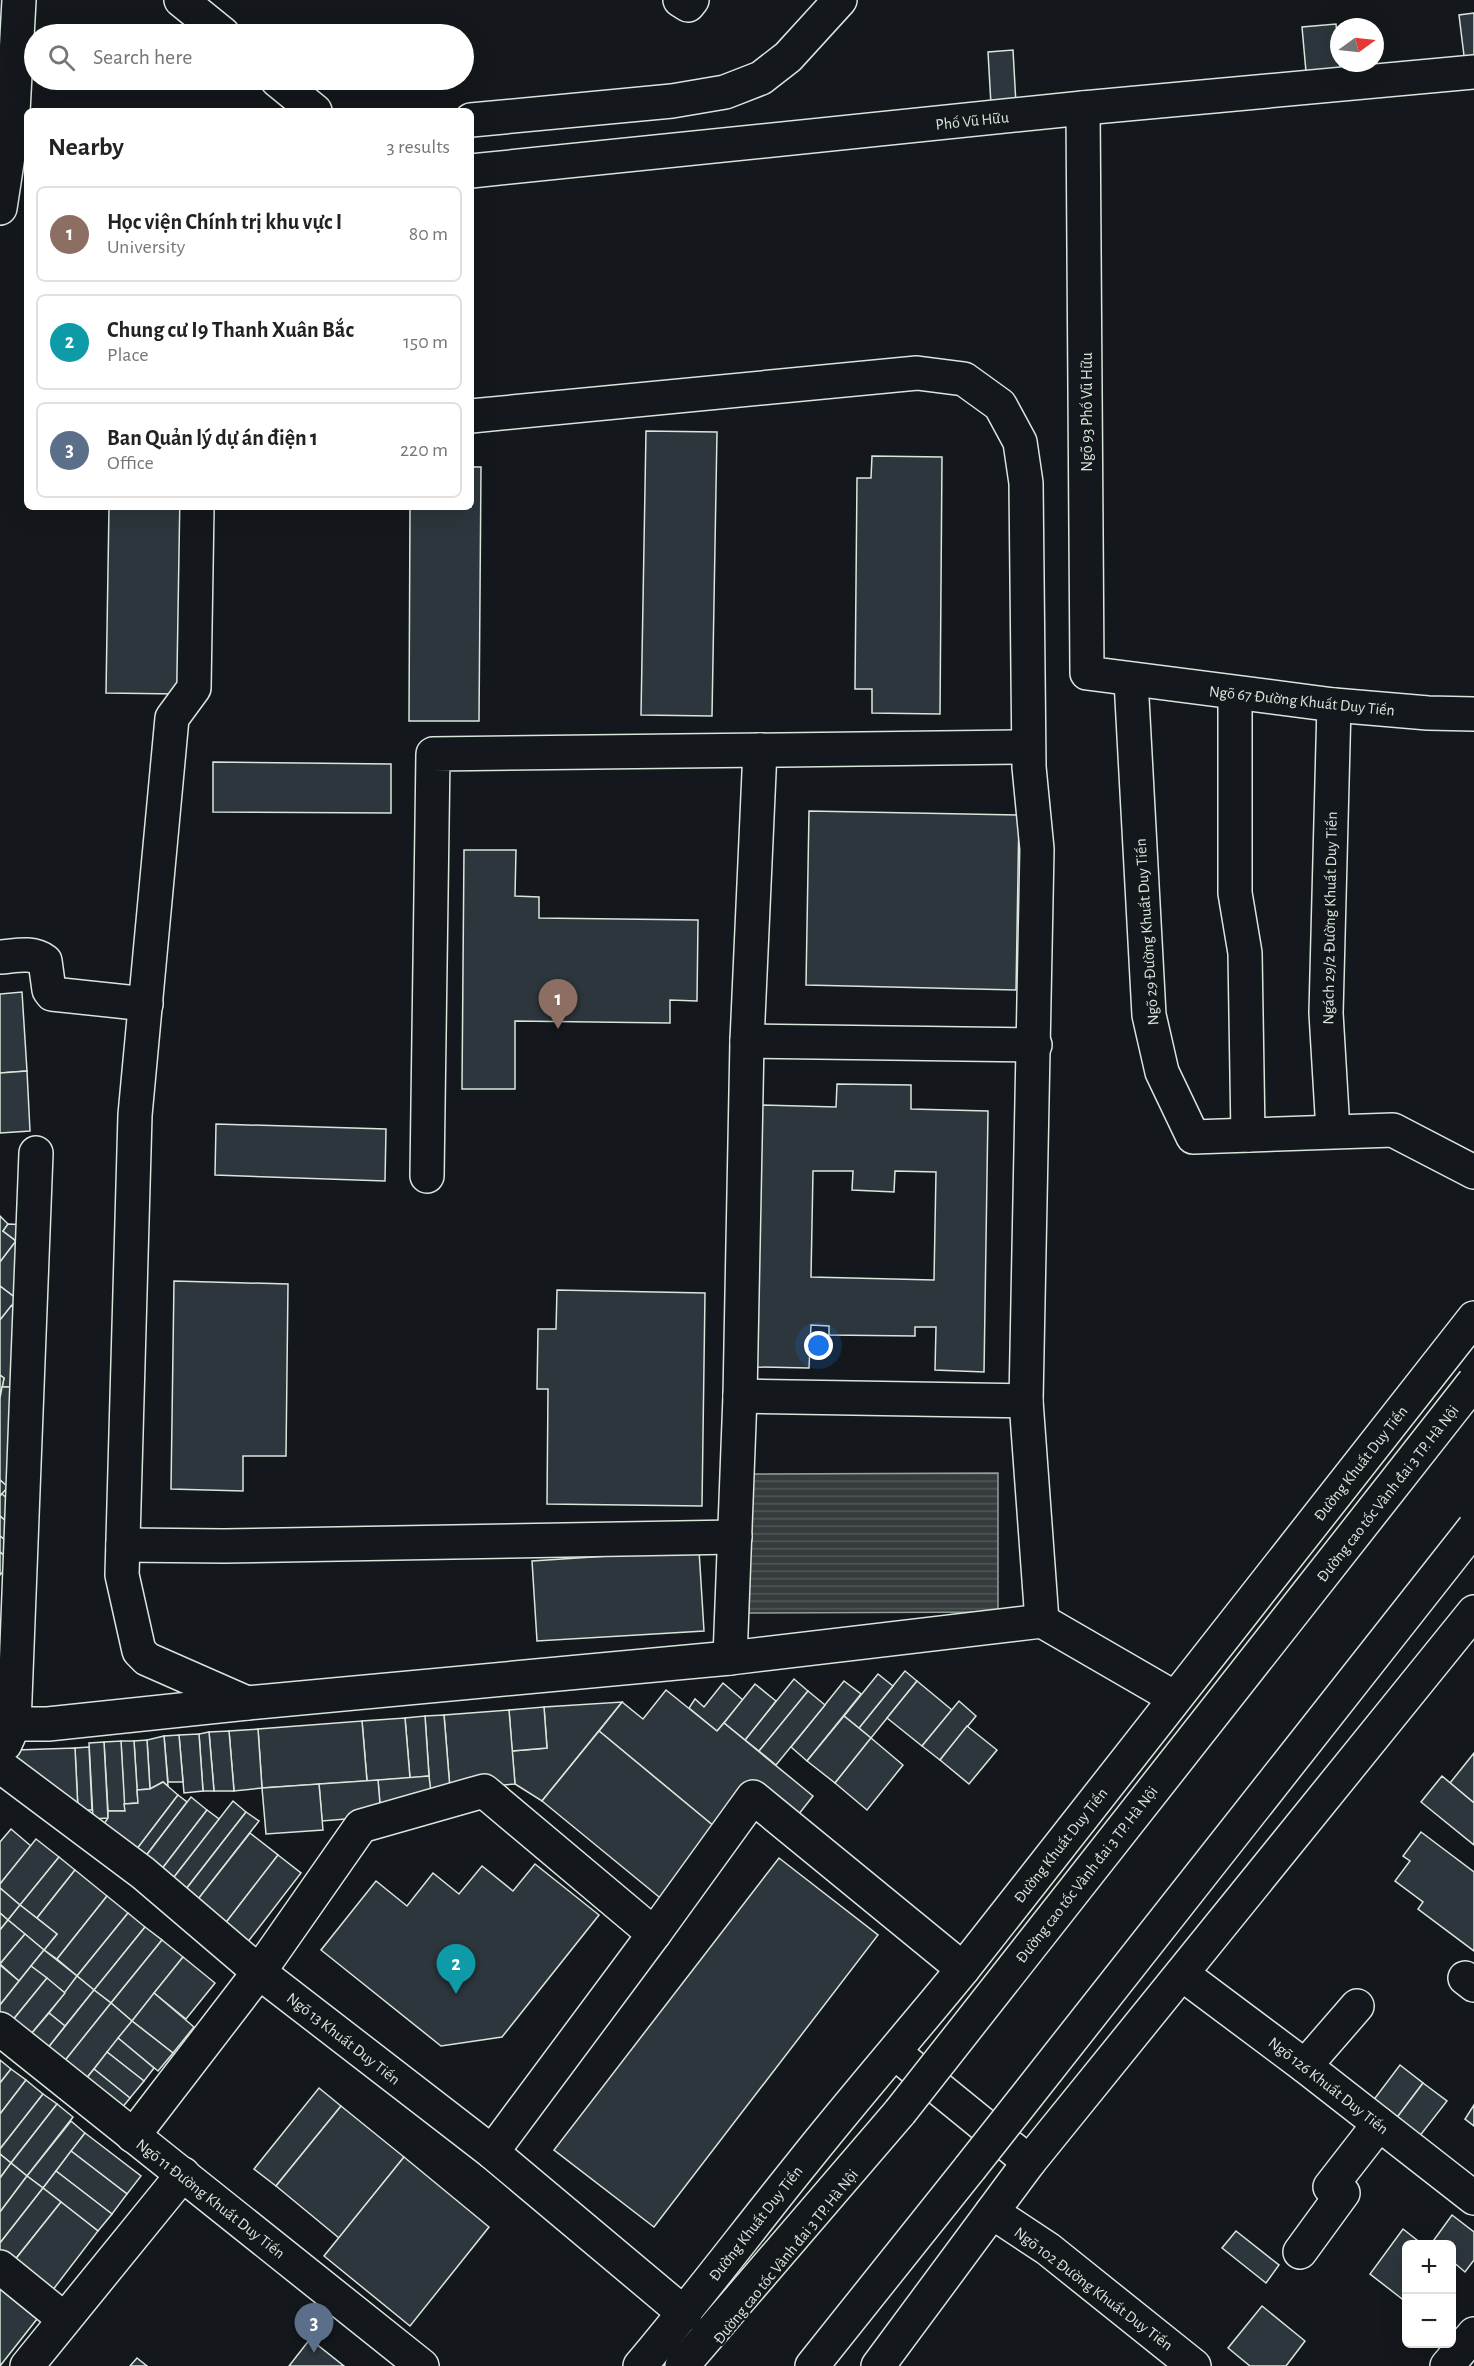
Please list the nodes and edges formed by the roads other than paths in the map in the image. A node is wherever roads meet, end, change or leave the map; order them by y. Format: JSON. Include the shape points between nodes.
{"nodes":[{"id":1,"x":19,"y":0,"type":"edge"},
{"id":2,"x":181,"y":0,"type":"edge"},
{"id":3,"x":680,"y":0,"type":"edge"},
{"id":4,"x":692,"y":0,"type":"edge"},
{"id":5,"x":840,"y":0,"type":"edge"},
{"id":6,"x":211,"y":24,"type":"edge"},
{"id":7,"x":1474,"y":72,"type":"edge"},
{"id":8,"x":289,"y":90,"type":"edge"},
{"id":9,"x":311,"y":108,"type":"edge"},
{"id":10,"x":1083,"y":108,"type":"junction"},
{"id":11,"x":474,"y":120,"type":"edge"},
{"id":12,"x":474,"y":171,"type":"edge"},
{"id":13,"x":0,"y":208,"type":"edge"},
{"id":14,"x":24,"y":214,"type":"edge"},
{"id":15,"x":0,"y":215,"type":"edge"},
{"id":16,"x":474,"y":416,"type":"edge"},
{"id":17,"x":197,"y":510,"type":"edge"},
{"id":18,"x":1131,"y":680,"type":"junction"},
{"id":19,"x":1235,"y":693,"type":"junction"},
{"id":20,"x":1334,"y":705,"type":"junction"},
{"id":21,"x":1474,"y":714,"type":"edge"},
{"id":22,"x":1028,"y":747,"type":"junction"},
{"id":23,"x":760,"y":750,"type":"junction"},
{"id":24,"x":0,"y":957,"type":"edge"},
{"id":25,"x":146,"y":1004,"type":"junction"},
{"id":26,"x":747,"y":1041,"type":"junction"},
{"id":27,"x":1035,"y":1045,"type":"junction"},
{"id":28,"x":1333,"y":1131,"type":"junction"},
{"id":29,"x":1248,"y":1135,"type":"junction"},
{"id":30,"x":36,"y":1153,"type":"dead end"},
{"id":31,"x":1474,"y":1172,"type":"edge"},
{"id":32,"x":427,"y":1176,"type":"dead end"},
{"id":33,"x":1474,"y":1318,"type":"edge"},
{"id":34,"x":1474,"y":1382,"type":"edge"},
{"id":35,"x":740,"y":1396,"type":"junction"},
{"id":36,"x":1026,"y":1401,"type":"junction"},
{"id":37,"x":1474,"y":1528,"type":"edge"},
{"id":38,"x":735,"y":1537,"type":"junction"},
{"id":39,"x":123,"y":1545,"type":"junction"},
{"id":40,"x":1474,"y":1612,"type":"edge"},
{"id":41,"x":1042,"y":1621,"type":"junction"},
{"id":42,"x":730,"y":1658,"type":"junction"},
{"id":43,"x":1174,"y":1698,"type":"junction"},
{"id":44,"x":248,"y":1703,"type":"junction"},
{"id":45,"x":4,"y":1757,"type":"edge"},
{"id":46,"x":654,"y":1934,"type":"junction"},
{"id":47,"x":963,"y":1969,"type":"junction"},
{"id":48,"x":259,"y":1972,"type":"junction"},
{"id":49,"x":1182,"y":1974,"type":"junction"},
{"id":50,"x":1357,"y":2006,"type":"dead end"},
{"id":51,"x":0,"y":2030,"type":"edge"},
{"id":52,"x":896,"y":2053,"type":"junction"},
{"id":53,"x":1305,"y":2066,"type":"junction"},
{"id":54,"x":900,"y":2112,"type":"junction"},
{"id":55,"x":1379,"y":2124,"type":"junction"},
{"id":56,"x":133,"y":2136,"type":"junction"},
{"id":57,"x":492,"y":2152,"type":"junction"},
{"id":58,"x":1029,"y":2162,"type":"junction"},
{"id":59,"x":970,"y":2168,"type":"junction"},
{"id":60,"x":183,"y":2174,"type":"junction"},
{"id":61,"x":1474,"y":2198,"type":"edge"},
{"id":62,"x":992,"y":2212,"type":"junction"},
{"id":63,"x":1300,"y":2252,"type":"dead end"},
{"id":64,"x":0,"y":2267,"type":"edge"},
{"id":65,"x":685,"y":2314,"type":"junction"},
{"id":66,"x":64,"y":2319,"type":"junction"},
{"id":67,"x":1474,"y":2334,"type":"edge"},
{"id":68,"x":27,"y":2366,"type":"edge"},
{"id":69,"x":422,"y":2366,"type":"edge"},
{"id":70,"x":640,"y":2366,"type":"edge"},
{"id":71,"x":682,"y":2366,"type":"edge"},
{"id":72,"x":697,"y":2366,"type":"edge"},
{"id":73,"x":812,"y":2366,"type":"edge"},
{"id":74,"x":830,"y":2366,"type":"edge"},
{"id":75,"x":878,"y":2366,"type":"edge"},
{"id":76,"x":1194,"y":2366,"type":"edge"},
{"id":77,"x":1447,"y":2366,"type":"edge"}],
"edges":[{"from":1,"to":13,"type":"main road","via":[[12,130]]},
{"from":2,"to":6,"type":"main road"},
{"from":3,"to":4,"type":"main road","via":[[688,5]]},
{"from":5,"to":11,"type":"main road","via":[[788,57],[761,78],[725,92],[672,101]]},
{"from":7,"to":10,"type":"main road","name":"Phố Vũ Hữu"},
{"from":8,"to":9,"type":"main road"},
{"from":10,"to":12,"type":"main road","name":"Phố Vũ Hữu"},
{"from":10,"to":18,"type":"main road","name":"Ngõ 93 Phố Vũ Hữu","via":[[1088,673]]},
{"from":14,"to":15,"type":"main road"},
{"from":16,"to":22,"type":"main road","via":[[917,373],[964,380],[1000,405],[1020,442],[1026,483]]},
{"from":17,"to":25,"type":"main road","via":[[194,688],[172,718]]},
{"from":18,"to":19,"type":"main road","name":"Ngõ 67 Đường Khuất Duy Tiến"},
{"from":18,"to":29,"type":"main road","name":"Ngõ 29 Đường Khuất Duy Tiến","via":[[1149,1015],[1162,1072],[1193,1137]]},
{"from":19,"to":20,"type":"main road","name":"Ngõ 67 Đường Khuất Duy Tiến"},
{"from":19,"to":29,"type":"main road","via":[[1235,893],[1245,953]]},
{"from":20,"to":21,"type":"main road","name":"Ngõ 67 Đường Khuất Duy Tiến"},
{"from":20,"to":28,"type":"main road","name":"Ngách 29/2 Đường Khuất Duy Tiến","via":[[1326,1013]]},
{"from":22,"to":23,"type":"main road"},
{"from":22,"to":27,"type":"main road","via":[[1037,849]]},
{"from":23,"to":26,"type":"main road"},
{"from":23,"to":32,"type":"main road","via":[[434,754]]},
{"from":24,"to":25,"type":"main road","via":[[39,956],[45,961],[52,994]]},
{"from":25,"to":39,"type":"main road","via":[[135,1115]]},
{"from":26,"to":27,"type":"main road"},
{"from":26,"to":35,"type":"main road"},
{"from":27,"to":36,"type":"main road"},
{"from":28,"to":29,"type":"main road","name":"Ngõ 29 Đường Khuất Duy Tiến"},
{"from":28,"to":31,"type":"main road","name":"Ngõ 29 Đường Khuất Duy Tiến","via":[[1394,1130]]},
{"from":30,"to":45,"type":"main road"},
{"from":33,"to":43,"type":"main road","name":"Đường Khuất Duy Tiến"},
{"from":34,"to":54,"type":"main road","name":"Đường cao tốc Vành đai 3 TP. Hà Nội","bridge":true},
{"from":35,"to":36,"type":"main road"},
{"from":35,"to":38,"type":"main road"},
{"from":36,"to":41,"type":"main road"},
{"from":37,"to":59,"type":"main road","bridge":true},
{"from":38,"to":39,"type":"main road"},
{"from":38,"to":42,"type":"main road"},
{"from":39,"to":44,"type":"main road","via":[[122,1575],[139,1651],[147,1659]]},
{"from":40,"to":49,"type":"main road"},
{"from":41,"to":42,"type":"main road"},
{"from":41,"to":43,"type":"main road"},
{"from":42,"to":44,"type":"main road"},
{"from":43,"to":47,"type":"main road","name":"Đường Khuất Duy Tiến"},
{"from":44,"to":45,"type":"main road","via":[[48,1724]]},
{"from":45,"to":48,"type":"main road","name":"Ngõ 13 Khuất Duy Tiến"},
{"from":46,"to":47,"type":"main road","via":[[753,1797]]},
{"from":46,"to":48,"type":"main road","via":[[484,1791],[361,1826]]},
{"from":46,"to":57,"type":"main road"},
{"from":47,"to":52,"type":"main road","name":"Đường Khuất Duy Tiến"},
{"from":48,"to":56,"type":"main road"},
{"from":48,"to":57,"type":"main road","name":"Ngõ 13 Khuất Duy Tiến"},
{"from":49,"to":53,"type":"main road","name":"Ngõ 126 Khuất Duy Tiến"},
{"from":49,"to":58,"type":"main road"},
{"from":50,"to":53,"type":"main road"},
{"from":51,"to":56,"type":"main road","name":"Ngõ 11 Đường Khuất Duy Tiến"},
{"from":52,"to":58,"type":"main road"},
{"from":52,"to":65,"type":"main road","name":"Đường Khuất Duy Tiến","via":[[801,2165]]},
{"from":53,"to":55,"type":"main road","name":"Ngõ 126 Khuất Duy Tiến"},
{"from":54,"to":71,"type":"main road"},
{"from":54,"to":72,"type":"main road","name":"Đường cao tốc Vành đai 3 TP. Hà Nội"},
{"from":55,"to":61,"type":"main road","name":"Ngõ 126 Khuất Duy Tiến"},
{"from":55,"to":63,"type":"main road","via":[[1330,2187],[1343,2193]]},
{"from":56,"to":60,"type":"main road","name":"Ngõ 11 Đường Khuất Duy Tiến"},
{"from":57,"to":65,"type":"main road","name":"Ngõ 13 Khuất Duy Tiến"},
{"from":58,"to":62,"type":"main road"},
{"from":59,"to":73,"type":"main road"},
{"from":59,"to":74,"type":"main road"},
{"from":60,"to":66,"type":"main road"},
{"from":60,"to":69,"type":"main road","name":"Ngõ 11 Đường Khuất Duy Tiến"},
{"from":62,"to":75,"type":"main road"},
{"from":62,"to":76,"type":"main road","name":"Ngõ 102 Đường Khuất Duy Tiến","via":[[1048,2249]]},
{"from":64,"to":66,"type":"main road"},
{"from":65,"to":70,"type":"main road","name":"Đường Khuất Duy Tiến"},
{"from":66,"to":68,"type":"main road"},
{"from":67,"to":77,"type":"main road"}]}
